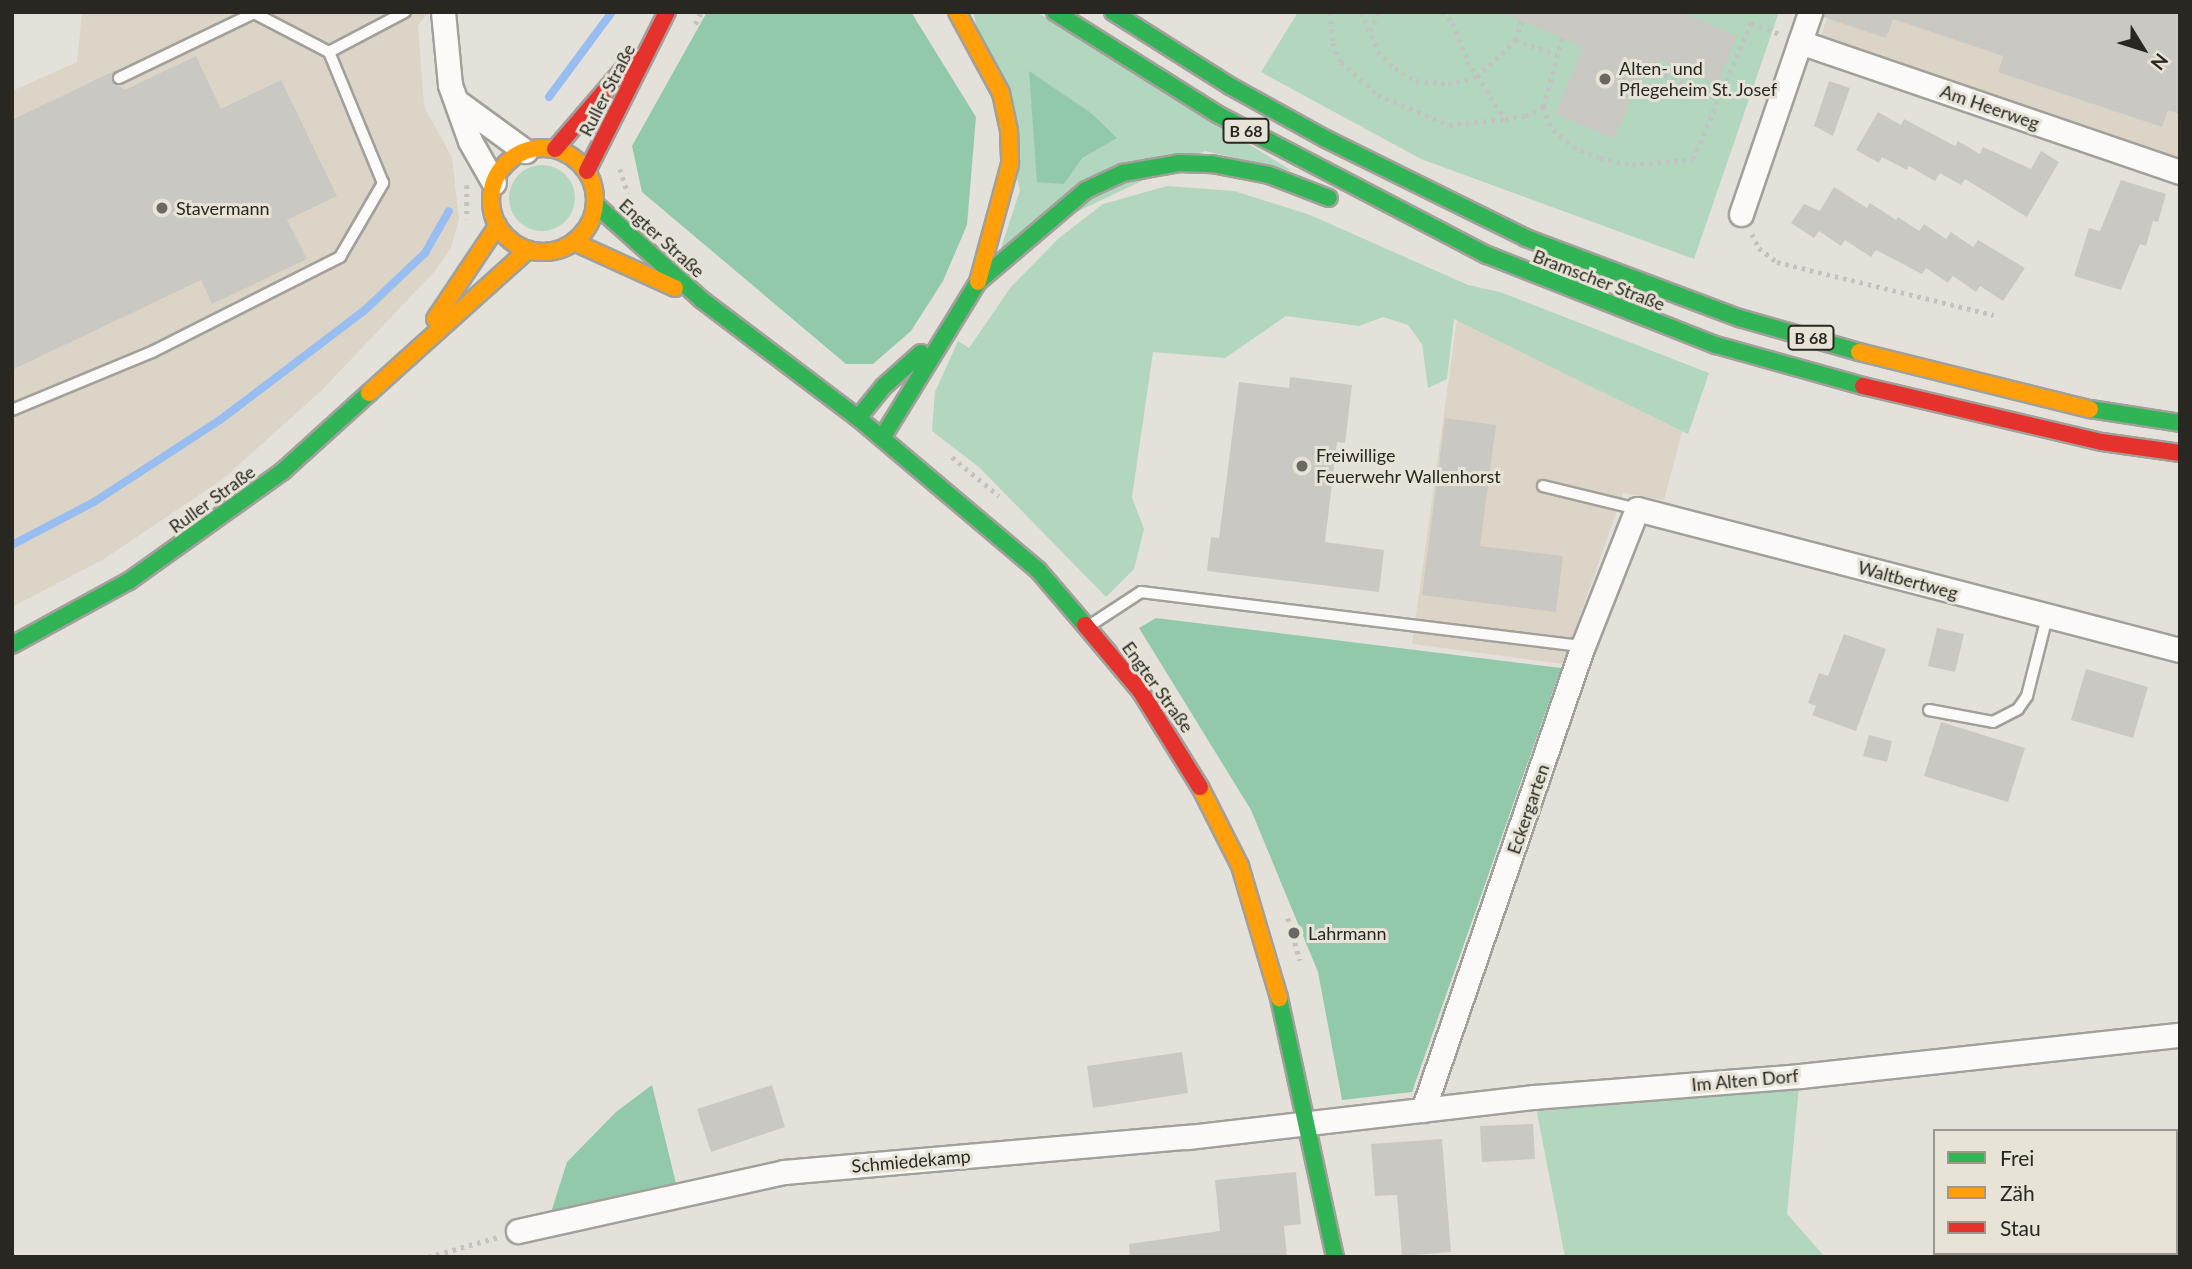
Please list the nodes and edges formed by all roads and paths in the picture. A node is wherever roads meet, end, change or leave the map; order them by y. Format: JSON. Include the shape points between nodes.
{"nodes":[{"id":1,"x":405,"y":12,"type":"edge"},
{"id":2,"x":443,"y":12,"type":"edge"},
{"id":3,"x":957,"y":12,"type":"edge"},
{"id":4,"x":1055,"y":12,"type":"edge"},
{"id":5,"x":1113,"y":12,"type":"edge"},
{"id":6,"x":1330,"y":12,"type":"edge"},
{"id":7,"x":1362,"y":12,"type":"edge"},
{"id":8,"x":1379,"y":12,"type":"edge"},
{"id":9,"x":1441,"y":12,"type":"edge"},
{"id":10,"x":1810,"y":12,"type":"edge"},
{"id":11,"x":664,"y":19,"type":"edge"},
{"id":12,"x":1522,"y":21,"type":"dead end"},
{"id":13,"x":1370,"y":32,"type":"junction"},
{"id":14,"x":1562,"y":38,"type":"dead end"},
{"id":15,"x":1515,"y":40,"type":"junction"},
{"id":16,"x":1800,"y":42,"type":"junction"},
{"id":17,"x":329,"y":52,"type":"junction"},
{"id":18,"x":1557,"y":54,"type":"junction"},
{"id":19,"x":1649,"y":68,"type":"dead end"},
{"id":20,"x":1477,"y":77,"type":"junction"},
{"id":21,"x":119,"y":78,"type":"dead end"},
{"id":22,"x":1719,"y":98,"type":"junction"},
{"id":23,"x":459,"y":103,"type":"junction"},
{"id":24,"x":1542,"y":107,"type":"junction"},
{"id":25,"x":1505,"y":119,"type":"junction"},
{"id":26,"x":470,"y":141,"type":"junction"},
{"id":27,"x":555,"y":149,"type":"junction"},
{"id":28,"x":525,"y":151,"type":"junction"},
{"id":29,"x":620,"y":160,"type":"dead end"},
{"id":30,"x":587,"y":171,"type":"junction"},
{"id":31,"x":2180,"y":172,"type":"edge"},
{"id":32,"x":494,"y":183,"type":"junction"},
{"id":33,"x":633,"y":201,"type":"dead end"},
{"id":34,"x":595,"y":204,"type":"junction"},
{"id":35,"x":1347,"y":206,"type":"dead end"},
{"id":36,"x":1741,"y":214,"type":"joint"},
{"id":37,"x":498,"y":225,"type":"junction"},
{"id":38,"x":467,"y":226,"type":"dead end"},
{"id":39,"x":1418,"y":239,"type":"dead end"},
{"id":40,"x":574,"y":242,"type":"junction"},
{"id":41,"x":528,"y":250,"type":"junction"},
{"id":42,"x":1487,"y":255,"type":"junction"},
{"id":43,"x":978,"y":282,"type":"junction"},
{"id":44,"x":702,"y":300,"type":"junction"},
{"id":45,"x":1994,"y":315,"type":"dead end"},
{"id":46,"x":943,"y":333,"type":"junction"},
{"id":47,"x":412,"y":352,"type":"junction"},
{"id":48,"x":12,"y":410,"type":"edge"},
{"id":49,"x":858,"y":418,"type":"junction"},
{"id":50,"x":2180,"y":423,"type":"edge"},
{"id":51,"x":882,"y":438,"type":"junction"},
{"id":52,"x":946,"y":452,"type":"dead end"},
{"id":53,"x":2180,"y":453,"type":"edge"},
{"id":54,"x":1543,"y":486,"type":"dead end"},
{"id":55,"x":1004,"y":502,"type":"dead end"},
{"id":56,"x":1637,"y":509,"type":"junction"},
{"id":57,"x":2047,"y":617,"type":"junction"},
{"id":58,"x":1089,"y":626,"type":"junction"},
{"id":59,"x":12,"y":645,"type":"edge"},
{"id":60,"x":1583,"y":646,"type":"junction"},
{"id":61,"x":2180,"y":650,"type":"edge"},
{"id":62,"x":1929,"y":710,"type":"dead end"},
{"id":63,"x":1284,"y":910,"type":"dead end"},
{"id":64,"x":1303,"y":973,"type":"dead end"},
{"id":65,"x":2180,"y":1035,"type":"edge"},
{"id":66,"x":1423,"y":1110,"type":"junction"},
{"id":67,"x":1309,"y":1121,"type":"junction"},
{"id":68,"x":518,"y":1231,"type":"joint"},
{"id":69,"x":428,"y":1257,"type":"edge"},
{"id":70,"x":1335,"y":1257,"type":"edge"}],
"edges":[{"from":1,"to":17,"type":"lane"},
{"from":2,"to":23,"type":"street","via":[[450,85]]},
{"from":3,"to":43,"type":"main road","via":[[1002,93],[1009,130],[1010,164]]},
{"from":4,"to":42,"type":"main road","name":"Bramscher Straße","number":"B 68","via":[[1217,114]]},
{"from":5,"to":50,"type":"main road","name":"Bramscher Straße","number":"B 68","via":[[1230,86],[1326,139],[1526,238],[1635,281],[1739,318],[1924,371],[2099,411]]},
{"from":6,"to":25,"type":"path","via":[[1333,43],[1341,62],[1378,95],[1449,125]]},
{"from":7,"to":13,"type":"path"},
{"from":8,"to":13,"type":"path"},
{"from":9,"to":20,"type":"path","via":[[1453,23]]},
{"from":10,"to":16,"type":"street"},
{"from":11,"to":27,"type":"main road","name":"Ruller Straße"},
{"from":11,"to":30,"type":"main road","name":"Ruller Straße"},
{"from":12,"to":15,"type":"path"},
{"from":13,"to":20,"type":"path","via":[[1378,51],[1416,81],[1448,85]]},
{"from":14,"to":18,"type":"path"},
{"from":15,"to":18,"type":"path"},
{"from":15,"to":20,"type":"path"},
{"from":16,"to":22,"type":"path","via":[[1751,23]]},
{"from":16,"to":31,"type":"street","name":"Am Heerweg"},
{"from":16,"to":36,"type":"street"},
{"from":17,"to":21,"type":"lane","via":[[254,13]]},
{"from":17,"to":48,"type":"lane","via":[[383,183],[340,257],[152,352]]},
{"from":18,"to":24,"type":"path"},
{"from":19,"to":22,"type":"path"},
{"from":20,"to":25,"type":"path"},
{"from":22,"to":24,"type":"path","via":[[1693,159],[1664,165],[1632,165],[1573,147],[1553,130]]},
{"from":23,"to":26,"type":"street"},
{"from":23,"to":28,"type":"street"},
{"from":24,"to":25,"type":"path"},
{"from":26,"to":32,"type":"street"},
{"from":26,"to":38,"type":"path","via":[[461,151],[467,173]]},
{"from":27,"to":28,"type":"main road"},
{"from":27,"to":30,"type":"main road"},
{"from":28,"to":32,"type":"main road","via":[[512,158]]},
{"from":29,"to":33,"type":"path","via":[[626,192]]},
{"from":30,"to":34,"type":"main road"},
{"from":32,"to":37,"type":"main road","via":[[491,197]]},
{"from":34,"to":40,"type":"main road","via":[[592,219]]},
{"from":34,"to":44,"type":"main road","name":"Engter Straße"},
{"from":35,"to":43,"type":"main road","via":[[1269,175],[1212,164],[1179,163],[1123,173],[1086,190]]},
{"from":36,"to":45,"type":"path","via":[[1759,248],[1777,262]]},
{"from":37,"to":41,"type":"main road"},
{"from":37,"to":47,"type":"main road","name":"Ruller Straße"},
{"from":39,"to":42,"type":"main road","via":[[1453,255]]},
{"from":40,"to":41,"type":"main road","via":[[544,252]]},
{"from":40,"to":44,"type":"main road","name":"Engter Straße"},
{"from":41,"to":47,"type":"main road","name":"Ruller Straße"},
{"from":42,"to":53,"type":"main road","name":"Bramscher Straße","number":"B 68","via":[[1625,312],[1816,374],[2088,439]]},
{"from":43,"to":46,"type":"main road"},
{"from":44,"to":49,"type":"main road","name":"Engter Straße"},
{"from":46,"to":49,"type":"main road","via":[[883,387]]},
{"from":46,"to":51,"type":"main road"},
{"from":47,"to":59,"type":"main road","name":"Ruller Straße","via":[[331,430],[211,526],[129,582]]},
{"from":49,"to":51,"type":"main road","name":"Engter Straße"},
{"from":51,"to":58,"type":"main road","name":"Engter Straße","via":[[1038,570]]},
{"from":52,"to":55,"type":"path"},
{"from":54,"to":56,"type":"lane"},
{"from":56,"to":57,"type":"street","name":"Waltbertweg"},
{"from":56,"to":60,"type":"street","name":"Eckergarten"},
{"from":57,"to":61,"type":"street","name":"Waltbertweg"},
{"from":57,"to":62,"type":"lane","via":[[2026,696],[2018,709],[1993,722]]},
{"from":58,"to":60,"type":"lane","via":[[1141,592]]},
{"from":58,"to":67,"type":"main road","name":"Engter Straße","via":[[1181,752],[1240,866],[1273,969]]},
{"from":60,"to":66,"type":"street","name":"Eckergarten"},
{"from":63,"to":64,"type":"path"},
{"from":65,"to":66,"type":"street","name":"Im Alten Dorf"},
{"from":66,"to":67,"type":"street","name":"Im Alten Dorf"},
{"from":67,"to":68,"type":"street","name":"Schmiedekamp","via":[[1188,1137],[784,1172]]},
{"from":67,"to":70,"type":"main road","name":"Engter Straße"},
{"from":68,"to":69,"type":"path"}]}
